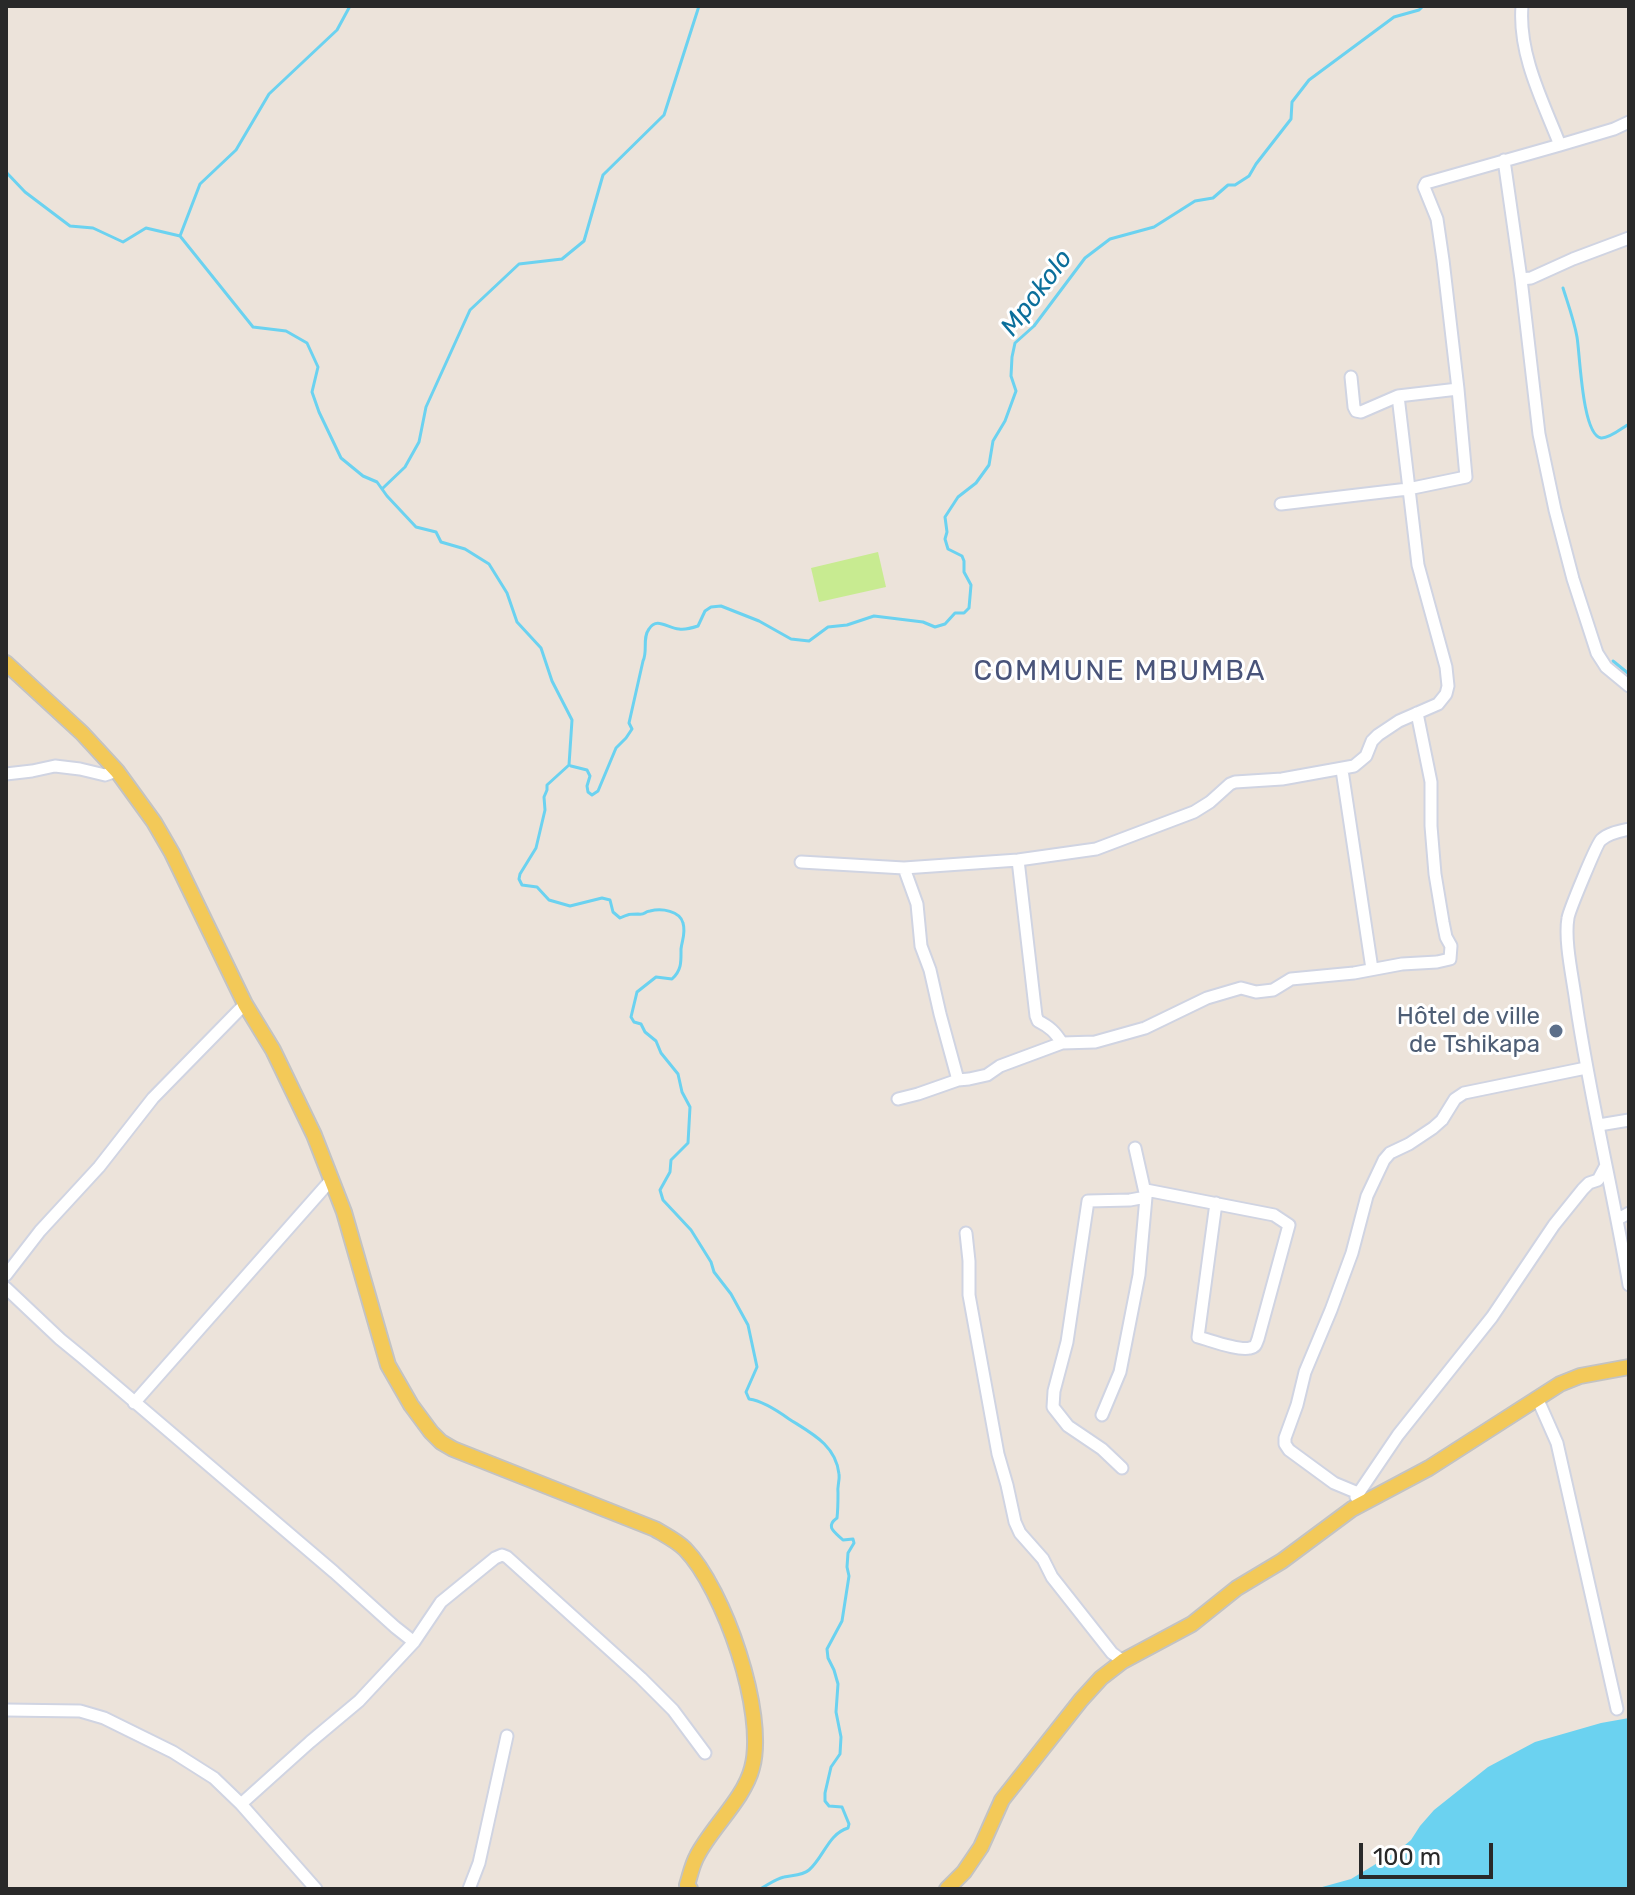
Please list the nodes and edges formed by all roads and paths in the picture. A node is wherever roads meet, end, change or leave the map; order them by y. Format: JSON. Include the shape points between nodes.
{"nodes":[{"id":1,"x":1522,"y":6,"type":"edge"},
{"id":2,"x":1629,"y":122,"type":"edge"},
{"id":3,"x":1560,"y":145,"type":"junction"},
{"id":4,"x":1504,"y":160,"type":"junction"},
{"id":5,"x":1629,"y":238,"type":"edge"},
{"id":6,"x":1521,"y":279,"type":"junction"},
{"id":7,"x":1351,"y":377,"type":"dead end"},
{"id":8,"x":1458,"y":389,"type":"junction"},
{"id":9,"x":1398,"y":396,"type":"junction"},
{"id":10,"x":1408,"y":489,"type":"junction"},
{"id":11,"x":1281,"y":504,"type":"dead end"},
{"id":12,"x":6,"y":663,"type":"edge"},
{"id":13,"x":1629,"y":686,"type":"edge"},
{"id":14,"x":1417,"y":713,"type":"junction"},
{"id":15,"x":1342,"y":770,"type":"junction"},
{"id":16,"x":117,"y":771,"type":"junction"},
{"id":17,"x":6,"y":774,"type":"edge"},
{"id":18,"x":1629,"y":829,"type":"edge"},
{"id":19,"x":1018,"y":860,"type":"junction"},
{"id":20,"x":801,"y":862,"type":"dead end"},
{"id":21,"x":904,"y":868,"type":"junction"},
{"id":22,"x":1372,"y":969,"type":"junction"},
{"id":23,"x":245,"y":1004,"type":"junction"},
{"id":24,"x":1062,"y":1043,"type":"junction"},
{"id":25,"x":1586,"y":1068,"type":"junction"},
{"id":26,"x":958,"y":1080,"type":"junction"},
{"id":27,"x":898,"y":1099,"type":"dead end"},
{"id":28,"x":1629,"y":1120,"type":"edge"},
{"id":29,"x":1599,"y":1125,"type":"junction"},
{"id":30,"x":1135,"y":1148,"type":"dead end"},
{"id":31,"x":1605,"y":1167,"type":"junction"},
{"id":32,"x":331,"y":1180,"type":"junction"},
{"id":33,"x":1146,"y":1194,"type":"junction"},
{"id":34,"x":1216,"y":1203,"type":"junction"},
{"id":35,"x":1623,"y":1216,"type":"edge"},
{"id":36,"x":966,"y":1233,"type":"dead end"},
{"id":37,"x":6,"y":1275,"type":"edge"},
{"id":38,"x":1629,"y":1285,"type":"edge"},
{"id":39,"x":6,"y":1288,"type":"edge"},
{"id":40,"x":1629,"y":1367,"type":"edge"},
{"id":41,"x":1538,"y":1400,"type":"junction"},
{"id":42,"x":134,"y":1403,"type":"junction"},
{"id":43,"x":1102,"y":1415,"type":"dead end"},
{"id":44,"x":1122,"y":1468,"type":"dead end"},
{"id":45,"x":1358,"y":1493,"type":"junction"},
{"id":46,"x":1352,"y":1509,"type":"junction"},
{"id":47,"x":414,"y":1642,"type":"junction"},
{"id":48,"x":1123,"y":1661,"type":"junction"},
{"id":49,"x":1617,"y":1709,"type":"dead end"},
{"id":50,"x":6,"y":1710,"type":"edge"},
{"id":51,"x":507,"y":1736,"type":"dead end"},
{"id":52,"x":705,"y":1753,"type":"dead end"},
{"id":53,"x":241,"y":1804,"type":"junction"},
{"id":54,"x":687,"y":1888,"type":"edge"},
{"id":55,"x":316,"y":1889,"type":"edge"},
{"id":56,"x":469,"y":1889,"type":"edge"},
{"id":57,"x":947,"y":1889,"type":"edge"}],
"edges":[{"from":1,"to":3,"type":"street","via":[[1525,45]]},
{"from":2,"to":3,"type":"street"},
{"from":3,"to":4,"type":"street"},
{"from":4,"to":6,"type":"street"},
{"from":4,"to":8,"type":"street","via":[[1424,187],[1437,219]]},
{"from":5,"to":6,"type":"street"},
{"from":6,"to":13,"type":"street","via":[[1539,434],[1558,523],[1597,653]]},
{"from":7,"to":9,"type":"street","via":[[1356,411]]},
{"from":8,"to":9,"type":"street"},
{"from":8,"to":10,"type":"street","via":[[1466,477]]},
{"from":9,"to":10,"type":"street"},
{"from":10,"to":11,"type":"street"},
{"from":10,"to":14,"type":"street","via":[[1418,565],[1448,686],[1438,704]]},
{"from":12,"to":16,"type":"main road"},
{"from":14,"to":15,"type":"street","via":[[1378,735],[1366,756]]},
{"from":14,"to":22,"type":"street","via":[[1431,782],[1435,874],[1452,952],[1450,959],[1437,962]]},
{"from":15,"to":19,"type":"street","via":[[1235,782],[1194,812],[1096,849]]},
{"from":15,"to":22,"type":"street"},
{"from":16,"to":17,"type":"street","via":[[105,775],[55,766]]},
{"from":16,"to":23,"type":"main road","via":[[172,853]]},
{"from":18,"to":25,"type":"street","via":[[1597,844],[1568,919]]},
{"from":19,"to":21,"type":"street"},
{"from":19,"to":24,"type":"street","via":[[1036,1016]]},
{"from":20,"to":21,"type":"street"},
{"from":21,"to":26,"type":"street"},
{"from":22,"to":24,"type":"street","via":[[1291,979],[1273,990],[1241,988],[1116,1038]]},
{"from":23,"to":32,"type":"main road","via":[[280,1064]]},
{"from":23,"to":37,"type":"street","via":[[153,1098]]},
{"from":24,"to":26,"type":"street","via":[[987,1075]]},
{"from":25,"to":29,"type":"street"},
{"from":25,"to":45,"type":"street","via":[[1464,1093],[1433,1128],[1384,1160],[1285,1438],[1289,1450],[1334,1483]]},
{"from":26,"to":27,"type":"street"},
{"from":28,"to":29,"type":"street"},
{"from":29,"to":31,"type":"street"},
{"from":30,"to":33,"type":"street"},
{"from":31,"to":35,"type":"street"},
{"from":31,"to":45,"type":"street","via":[[1554,1225],[1492,1317]]},
{"from":32,"to":42,"type":"street"},
{"from":32,"to":54,"type":"main road","via":[[388,1365],[431,1432],[453,1449],[655,1529],[684,1547],[707,1577],[746,1678],[755,1745],[752,1769],[696,1857]]},
{"from":33,"to":34,"type":"street"},
{"from":33,"to":43,"type":"street","via":[[1132,1314],[1120,1372]]},
{"from":33,"to":44,"type":"street","via":[[1130,1200],[1088,1201],[1067,1342],[1054,1391],[1053,1407],[1068,1426]]},
{"from":34,"to":34,"type":"street","via":[[1274,1215],[1289,1225],[1258,1339],[1251,1348],[1198,1337]]},
{"from":35,"to":38,"type":"street"},
{"from":36,"to":48,"type":"street","via":[[969,1295],[1015,1522],[1052,1577]]},
{"from":39,"to":42,"type":"street"},
{"from":40,"to":41,"type":"main road","via":[[1580,1376]]},
{"from":41,"to":46,"type":"main road"},
{"from":41,"to":49,"type":"street","via":[[1557,1443]]},
{"from":42,"to":47,"type":"street"},
{"from":45,"to":46,"type":"street"},
{"from":46,"to":48,"type":"main road","via":[[1192,1624]]},
{"from":47,"to":52,"type":"street","via":[[441,1602],[502,1555],[641,1678]]},
{"from":47,"to":53,"type":"street","via":[[359,1701]]},
{"from":48,"to":57,"type":"main road","via":[[1081,1700],[1025,1769],[1002,1800],[981,1847]]},
{"from":50,"to":53,"type":"street","via":[[80,1711],[104,1718],[173,1752],[214,1778]]},
{"from":51,"to":56,"type":"street"},
{"from":53,"to":55,"type":"street"}]}
